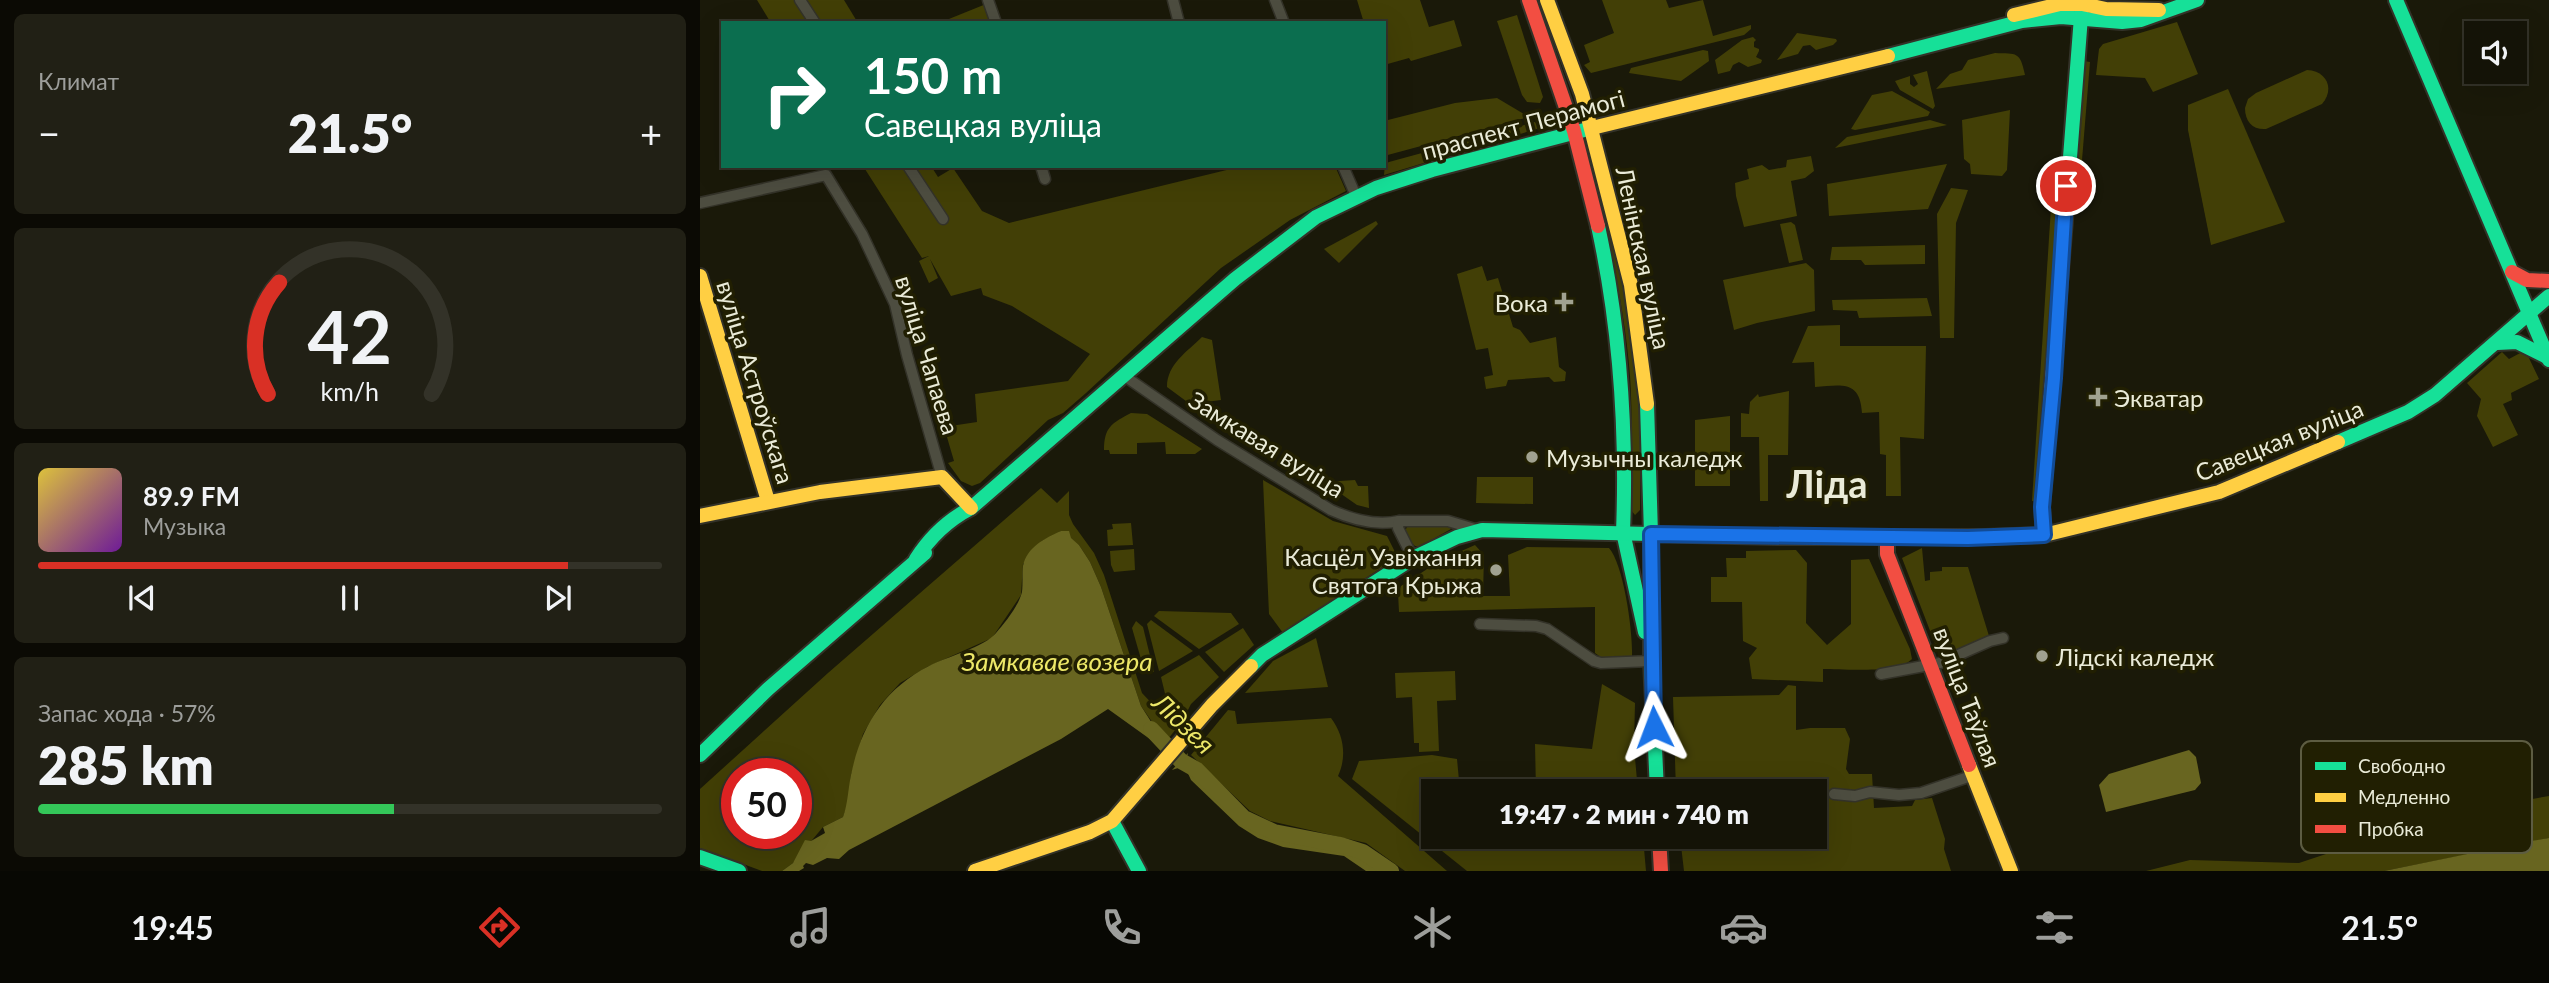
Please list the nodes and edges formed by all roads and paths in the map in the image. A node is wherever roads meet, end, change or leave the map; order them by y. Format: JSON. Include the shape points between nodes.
{"nodes":[{"id":1,"x":800,"y":0,"type":"edge"},
{"id":2,"x":988,"y":0,"type":"edge"},
{"id":3,"x":1173,"y":0,"type":"edge"},
{"id":4,"x":1275,"y":0,"type":"edge"},
{"id":5,"x":1529,"y":0,"type":"edge"},
{"id":6,"x":1547,"y":0,"type":"edge"},
{"id":7,"x":2197,"y":0,"type":"edge"},
{"id":8,"x":2396,"y":0,"type":"edge"},
{"id":9,"x":2082,"y":7,"type":"edge"},
{"id":10,"x":814,"y":21,"type":"edge"},
{"id":11,"x":995,"y":21,"type":"edge"},
{"id":12,"x":1178,"y":21,"type":"edge"},
{"id":13,"x":1283,"y":21,"type":"edge"},
{"id":14,"x":1592,"y":128,"type":"junction"},
{"id":15,"x":1575,"y":133,"type":"junction"},
{"id":16,"x":909,"y":168,"type":"edge"},
{"id":17,"x":1042,"y":168,"type":"edge"},
{"id":18,"x":1344,"y":168,"type":"edge"},
{"id":19,"x":1045,"y":179,"type":"dead end"},
{"id":20,"x":1356,"y":196,"type":"junction"},
{"id":21,"x":700,"y":203,"type":"edge"},
{"id":22,"x":943,"y":219,"type":"dead end"},
{"id":23,"x":2512,"y":272,"type":"junction"},
{"id":24,"x":700,"y":276,"type":"edge"},
{"id":25,"x":2549,"y":281,"type":"edge"},
{"id":26,"x":2549,"y":296,"type":"edge"},
{"id":27,"x":2529,"y":314,"type":"junction"},
{"id":28,"x":2496,"y":344,"type":"junction"},
{"id":29,"x":2548,"y":358,"type":"edge"},
{"id":30,"x":1123,"y":375,"type":"junction"},
{"id":31,"x":942,"y":477,"type":"junction"},
{"id":32,"x":768,"y":501,"type":"junction"},
{"id":33,"x":971,"y":508,"type":"junction"},
{"id":34,"x":700,"y":516,"type":"edge"},
{"id":35,"x":1399,"y":521,"type":"junction"},
{"id":36,"x":1482,"y":530,"type":"junction"},
{"id":37,"x":1623,"y":533,"type":"junction"},
{"id":38,"x":1651,"y":534,"type":"junction"},
{"id":39,"x":2044,"y":535,"type":"junction"},
{"id":40,"x":1887,"y":538,"type":"junction"},
{"id":41,"x":1413,"y":558,"type":"junction"},
{"id":42,"x":1480,"y":624,"type":"dead end"},
{"id":43,"x":2003,"y":638,"type":"dead end"},
{"id":44,"x":1651,"y":661,"type":"junction"},
{"id":45,"x":1931,"y":665,"type":"junction"},
{"id":46,"x":1881,"y":674,"type":"dead end"},
{"id":47,"x":700,"y":753,"type":"edge"},
{"id":48,"x":1974,"y":775,"type":"junction"},
{"id":49,"x":1656,"y":779,"type":"edge"},
{"id":50,"x":1834,"y":794,"type":"dead end"},
{"id":51,"x":1112,"y":821,"type":"junction"},
{"id":52,"x":1660,"y":849,"type":"edge"},
{"id":53,"x":700,"y":857,"type":"edge"},
{"id":54,"x":739,"y":871,"type":"edge"},
{"id":55,"x":975,"y":871,"type":"edge"},
{"id":56,"x":1139,"y":871,"type":"edge"},
{"id":57,"x":1661,"y":871,"type":"edge"},
{"id":58,"x":2011,"y":871,"type":"edge"}],
"edges":[{"from":1,"to":10,"type":"street"},
{"from":2,"to":11,"type":"street"},
{"from":3,"to":12,"type":"street"},
{"from":4,"to":13,"type":"street"},
{"from":5,"to":15,"type":"main road","name":"Ленінская вуліца"},
{"from":6,"to":14,"type":"main road","name":"Ленінская вуліца"},
{"from":7,"to":9,"type":"main road","name":"праспект Перамогі","via":[[2168,9]]},
{"from":8,"to":23,"type":"main road"},
{"from":9,"to":14,"type":"main road","name":"праспект Перамогі","via":[[2061,17],[2022,21]]},
{"from":9,"to":39,"type":"main road","via":[[2042,507]]},
{"from":14,"to":15,"type":"main road","name":"праспект Перамогі"},
{"from":14,"to":38,"type":"main road","name":"Ленінская вуліца","via":[[1642,350]]},
{"from":15,"to":20,"type":"main road","name":"праспект Перамогі","via":[[1432,170]]},
{"from":15,"to":37,"type":"main road","name":"Ленінская вуліца","via":[[1602,240],[1619,342],[1625,414]]},
{"from":16,"to":22,"type":"street"},
{"from":17,"to":19,"type":"street"},
{"from":18,"to":20,"type":"street"},
{"from":20,"to":30,"type":"main road","name":"праспект Перамогі","via":[[1316,217],[1265,255]]},
{"from":21,"to":31,"type":"street","name":"вуліца Чапаева","via":[[826,175],[862,234],[895,304]]},
{"from":23,"to":25,"type":"main road","via":[[2527,280]]},
{"from":23,"to":27,"type":"main road"},
{"from":24,"to":32,"type":"main road","name":"вуліца Астроўскага"},
{"from":26,"to":27,"type":"main road","name":"Савецкая вуліца"},
{"from":27,"to":28,"type":"main road","name":"Савецкая вуліца"},
{"from":27,"to":29,"type":"main road"},
{"from":28,"to":29,"type":"main road","via":[[2522,342]]},
{"from":28,"to":39,"type":"main road","name":"Савецкая вуліца","via":[[2408,412],[2304,458],[2220,492]]},
{"from":30,"to":33,"type":"main road","name":"праспект Перамогі"},
{"from":30,"to":35,"type":"street","name":"Замкавая вуліца","via":[[1331,510],[1382,524]]},
{"from":31,"to":32,"type":"main road","via":[[875,482]]},
{"from":31,"to":33,"type":"main road"},
{"from":32,"to":34,"type":"main road"},
{"from":33,"to":47,"type":"main road","name":"праспект Перамогі","via":[[963,522]]},
{"from":35,"to":36,"type":"street","name":"Замкавая вуліца","via":[[1448,521]]},
{"from":35,"to":41,"type":"street"},
{"from":36,"to":37,"type":"main road","name":"Савецкая вуліца"},
{"from":36,"to":41,"type":"main road","name":"Савецкая вуліца"},
{"from":37,"to":38,"type":"main road","name":"Савецкая вуліца"},
{"from":37,"to":44,"type":"main road","name":"Ленінская вуліца"},
{"from":38,"to":40,"type":"main road","name":"Савецкая вуліца"},
{"from":38,"to":44,"type":"main road","name":"Ленінская вуліца"},
{"from":39,"to":40,"type":"main road","name":"Савецкая вуліца"},
{"from":40,"to":45,"type":"main road","name":"вуліца Таўлая","via":[[1887,554]]},
{"from":41,"to":51,"type":"main road","name":"Савецкая вуліца","via":[[1262,655]]},
{"from":42,"to":44,"type":"street","via":[[1547,629],[1601,663]]},
{"from":43,"to":45,"type":"street"},
{"from":44,"to":49,"type":"main road"},
{"from":45,"to":46,"type":"street"},
{"from":45,"to":48,"type":"main road","name":"вуліца Таўлая"},
{"from":48,"to":50,"type":"street","via":[[1921,793]]},
{"from":48,"to":58,"type":"main road","name":"вуліца Таўлая"},
{"from":51,"to":55,"type":"main road"},
{"from":51,"to":56,"type":"main road"},
{"from":52,"to":57,"type":"main road"},
{"from":53,"to":54,"type":"main road"}]}
